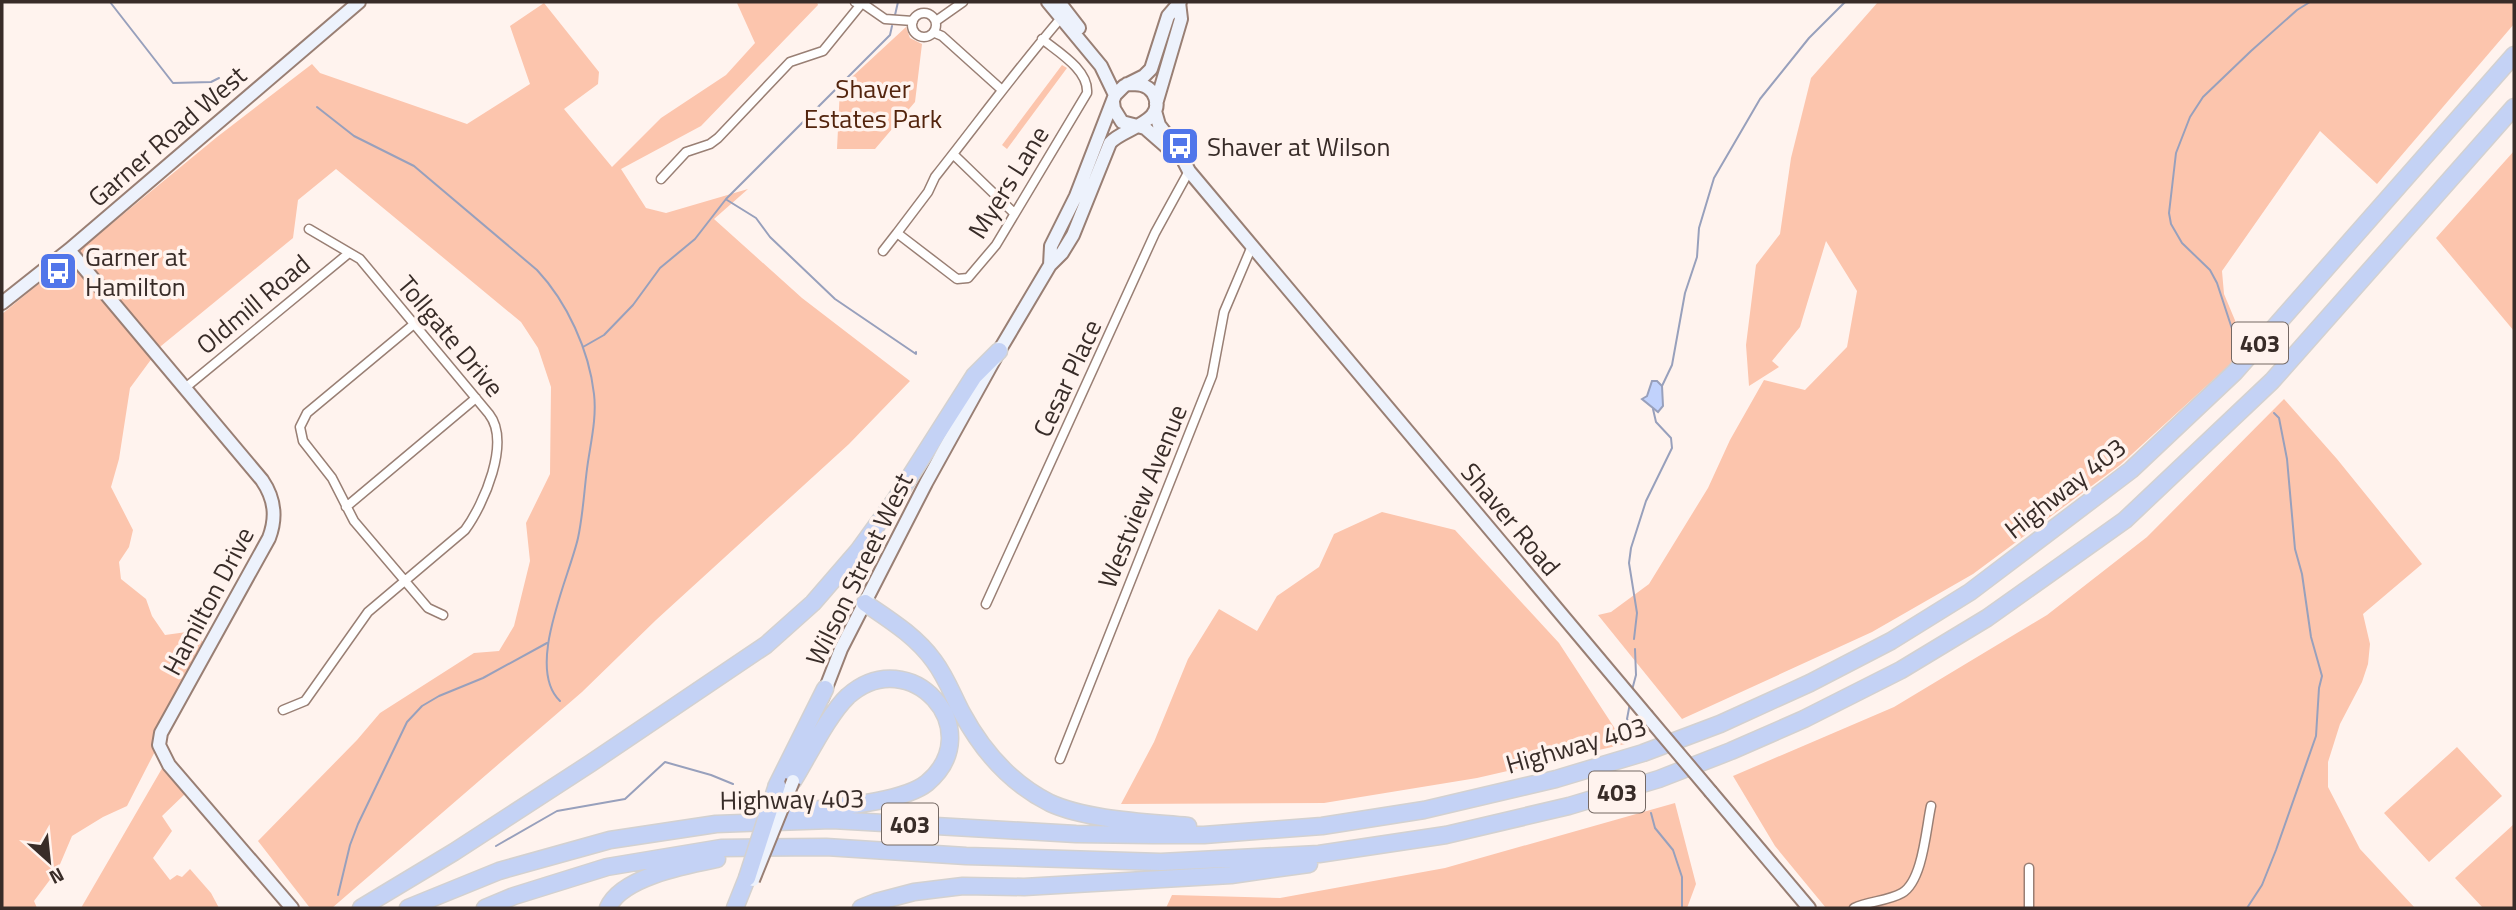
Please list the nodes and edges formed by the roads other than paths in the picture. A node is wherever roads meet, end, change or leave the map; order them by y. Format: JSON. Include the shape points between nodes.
{"nodes":[{"id":1,"x":359,"y":2,"type":"edge"},
{"id":2,"x":859,"y":2,"type":"edge"},
{"id":3,"x":963,"y":2,"type":"edge"},
{"id":4,"x":1048,"y":2,"type":"edge"},
{"id":5,"x":1059,"y":2,"type":"edge"},
{"id":6,"x":1180,"y":2,"type":"edge"},
{"id":7,"x":1060,"y":18,"type":"junction"},
{"id":8,"x":913,"y":21,"type":"junction"},
{"id":9,"x":936,"y":21,"type":"junction"},
{"id":10,"x":935,"y":33,"type":"junction"},
{"id":11,"x":1042,"y":39,"type":"junction"},
{"id":12,"x":2514,"y":55,"type":"edge"},
{"id":13,"x":1128,"y":84,"type":"junction"},
{"id":14,"x":1002,"y":90,"type":"junction"},
{"id":15,"x":1114,"y":99,"type":"junction"},
{"id":16,"x":2514,"y":107,"type":"edge"},
{"id":17,"x":1155,"y":108,"type":"junction"},
{"id":18,"x":1139,"y":125,"type":"junction"},
{"id":19,"x":953,"y":154,"type":"junction"},
{"id":20,"x":1181,"y":158,"type":"junction"},
{"id":21,"x":1189,"y":171,"type":"junction"},
{"id":22,"x":661,"y":179,"type":"dead end"},
{"id":23,"x":1014,"y":213,"type":"junction"},
{"id":24,"x":309,"y":229,"type":"dead end"},
{"id":25,"x":897,"y":233,"type":"junction"},
{"id":26,"x":1252,"y":246,"type":"junction"},
{"id":27,"x":69,"y":250,"type":"junction"},
{"id":28,"x":883,"y":251,"type":"dead end"},
{"id":29,"x":349,"y":253,"type":"junction"},
{"id":30,"x":1050,"y":265,"type":"junction"},
{"id":31,"x":2,"y":303,"type":"edge"},
{"id":32,"x":414,"y":324,"type":"junction"},
{"id":33,"x":999,"y":351,"type":"junction"},
{"id":34,"x":185,"y":388,"type":"junction"},
{"id":35,"x":476,"y":398,"type":"junction"},
{"id":36,"x":345,"y":508,"type":"junction"},
{"id":37,"x":404,"y":582,"type":"junction"},
{"id":38,"x":865,"y":603,"type":"junction"},
{"id":39,"x":985,"y":604,"type":"dead end"},
{"id":40,"x":443,"y":615,"type":"dead end"},
{"id":41,"x":825,"y":689,"type":"joint"},
{"id":42,"x":283,"y":710,"type":"dead end"},
{"id":43,"x":1060,"y":759,"type":"dead end"},
{"id":44,"x":785,"y":783,"type":"junction"},
{"id":45,"x":1931,"y":806,"type":"dead end"},
{"id":46,"x":1424,"y":810,"type":"junction"},
{"id":47,"x":716,"y":824,"type":"junction"},
{"id":48,"x":1446,"y":835,"type":"junction"},
{"id":49,"x":966,"y":856,"type":"junction"},
{"id":50,"x":2029,"y":868,"type":"dead end"},
{"id":51,"x":749,"y":881,"type":"junction"},
{"id":52,"x":291,"y":907,"type":"edge"},
{"id":53,"x":361,"y":908,"type":"edge"},
{"id":54,"x":408,"y":908,"type":"edge"},
{"id":55,"x":485,"y":908,"type":"edge"},
{"id":56,"x":608,"y":908,"type":"edge"},
{"id":57,"x":735,"y":908,"type":"edge"},
{"id":58,"x":742,"y":908,"type":"edge"},
{"id":59,"x":861,"y":908,"type":"edge"},
{"id":60,"x":1810,"y":908,"type":"edge"},
{"id":61,"x":1854,"y":908,"type":"edge"},
{"id":62,"x":2029,"y":908,"type":"edge"}],
"edges":[{"from":1,"to":27,"type":"street","name":"Garner Road West"},
{"from":2,"to":8,"type":"street","via":[[885,19]]},
{"from":2,"to":22,"type":"street","via":[[823,51],[790,62],[718,138],[686,152]]},
{"from":3,"to":9,"type":"street"},
{"from":4,"to":7,"type":"street"},
{"from":5,"to":13,"type":"street"},
{"from":6,"to":13,"type":"street","via":[[1168,16],[1153,67]]},
{"from":6,"to":17,"type":"street","via":[[1181,19]]},
{"from":7,"to":11,"type":"street"},
{"from":7,"to":15,"type":"street","via":[[1101,66]]},
{"from":8,"to":9,"type":"street","via":[[925,12]]},
{"from":8,"to":10,"type":"street","via":[[919,36]]},
{"from":9,"to":10,"type":"street"},
{"from":10,"to":14,"type":"street"},
{"from":11,"to":14,"type":"street"},
{"from":11,"to":23,"type":"street","name":"Myers Lane","via":[[1082,75],[1087,93]]},
{"from":12,"to":46,"type":"highway","name":"Highway 403","number":"403","via":[[2235,372],[2131,470],[1970,592],[1880,647],[1720,724],[1556,779]]},
{"from":13,"to":15,"type":"street"},
{"from":13,"to":17,"type":"street","via":[[1147,87]]},
{"from":14,"to":19,"type":"street"},
{"from":15,"to":18,"type":"street","via":[[1116,116]]},
{"from":15,"to":30,"type":"street","name":"Wilson Street West","via":[[1051,246]]},
{"from":16,"to":48,"type":"highway","name":"Highway 403","number":"403","via":[[2272,381],[2125,520],[1987,618],[1901,670],[1731,751],[1569,806]]},
{"from":17,"to":18,"type":"street","via":[[1150,120]]},
{"from":17,"to":20,"type":"street","name":"Shaver Road","via":[[1159,125]]},
{"from":18,"to":20,"type":"street","name":"Shaver Road"},
{"from":18,"to":30,"type":"street","name":"Wilson Street West","via":[[1110,143],[1073,235]]},
{"from":19,"to":23,"type":"street"},
{"from":19,"to":25,"type":"street"},
{"from":20,"to":21,"type":"street","name":"Shaver Road"},
{"from":21,"to":26,"type":"street","name":"Shaver Road"},
{"from":21,"to":39,"type":"street","name":"Cesar Place","via":[[1155,233]]},
{"from":23,"to":25,"type":"street","name":"Myers Lane","via":[[996,244],[965,280],[953,276]]},
{"from":24,"to":29,"type":"street","name":"Tollgate Drive"},
{"from":25,"to":28,"type":"street"},
{"from":26,"to":43,"type":"street","name":"Westview Avenue","via":[[1224,312],[1212,376]]},
{"from":26,"to":60,"type":"street","name":"Shaver Road","bridge":true},
{"from":27,"to":31,"type":"street","name":"Garner Road West"},
{"from":27,"to":34,"type":"street","name":"Hamilton Drive"},
{"from":29,"to":32,"type":"street","name":"Tollgate Drive"},
{"from":29,"to":34,"type":"street","name":"Oldmill Road"},
{"from":30,"to":33,"type":"street","name":"Wilson Street West"},
{"from":32,"to":35,"type":"street","name":"Tollgate Drive"},
{"from":32,"to":36,"type":"street","via":[[301,422],[303,441],[332,478]]},
{"from":33,"to":38,"type":"street","name":"Wilson Street West"},
{"from":33,"to":53,"type":"highway","via":[[975,376],[858,551],[813,603],[776,636],[591,763]]},
{"from":34,"to":52,"type":"street","name":"Hamilton Drive","via":[[265,484],[274,521],[260,556],[160,733],[159,745],[169,765]]},
{"from":35,"to":36,"type":"street"},
{"from":35,"to":37,"type":"street","name":"Tollgate Drive","via":[[497,426],[492,472],[476,513],[466,530]]},
{"from":36,"to":37,"type":"street"},
{"from":37,"to":40,"type":"street","via":[[428,608]]},
{"from":37,"to":42,"type":"street","name":"Tollgate Drive","via":[[368,612],[305,701]]},
{"from":38,"to":41,"type":"street","name":"Wilson Street West"},
{"from":38,"to":46,"type":"highway","via":[[916,639],[936,663],[991,759],[1052,804],[1130,821],[1196,827]]},
{"from":41,"to":44,"type":"highway"},
{"from":44,"to":47,"type":"highway","via":[[847,697],[876,680],[920,685],[944,711],[950,751],[926,784],[908,793]]},
{"from":44,"to":51,"type":"highway","bridge":true},
{"from":45,"to":61,"type":"street","via":[[1913,883],[1900,894]]},
{"from":46,"to":47,"type":"highway","name":"Highway 403","number":"403","via":[[1322,826],[1204,835],[1076,834],[832,820]]},
{"from":47,"to":54,"type":"highway","name":"Highway 403","number":"403","via":[[610,840],[499,871]]},
{"from":48,"to":49,"type":"highway","name":"Highway 403","number":"403","via":[[1319,854],[1242,859],[1161,862]]},
{"from":48,"to":59,"type":"highway","via":[[1354,858],[1231,875],[964,886],[914,892]]},
{"from":49,"to":55,"type":"highway","name":"Highway 403","number":"403","via":[[826,847],[721,848],[607,867]]},
{"from":49,"to":56,"type":"highway","via":[[725,857],[626,887]]},
{"from":50,"to":62,"type":"street"},
{"from":51,"to":57,"type":"highway"},
{"from":51,"to":58,"type":"street"}]}
